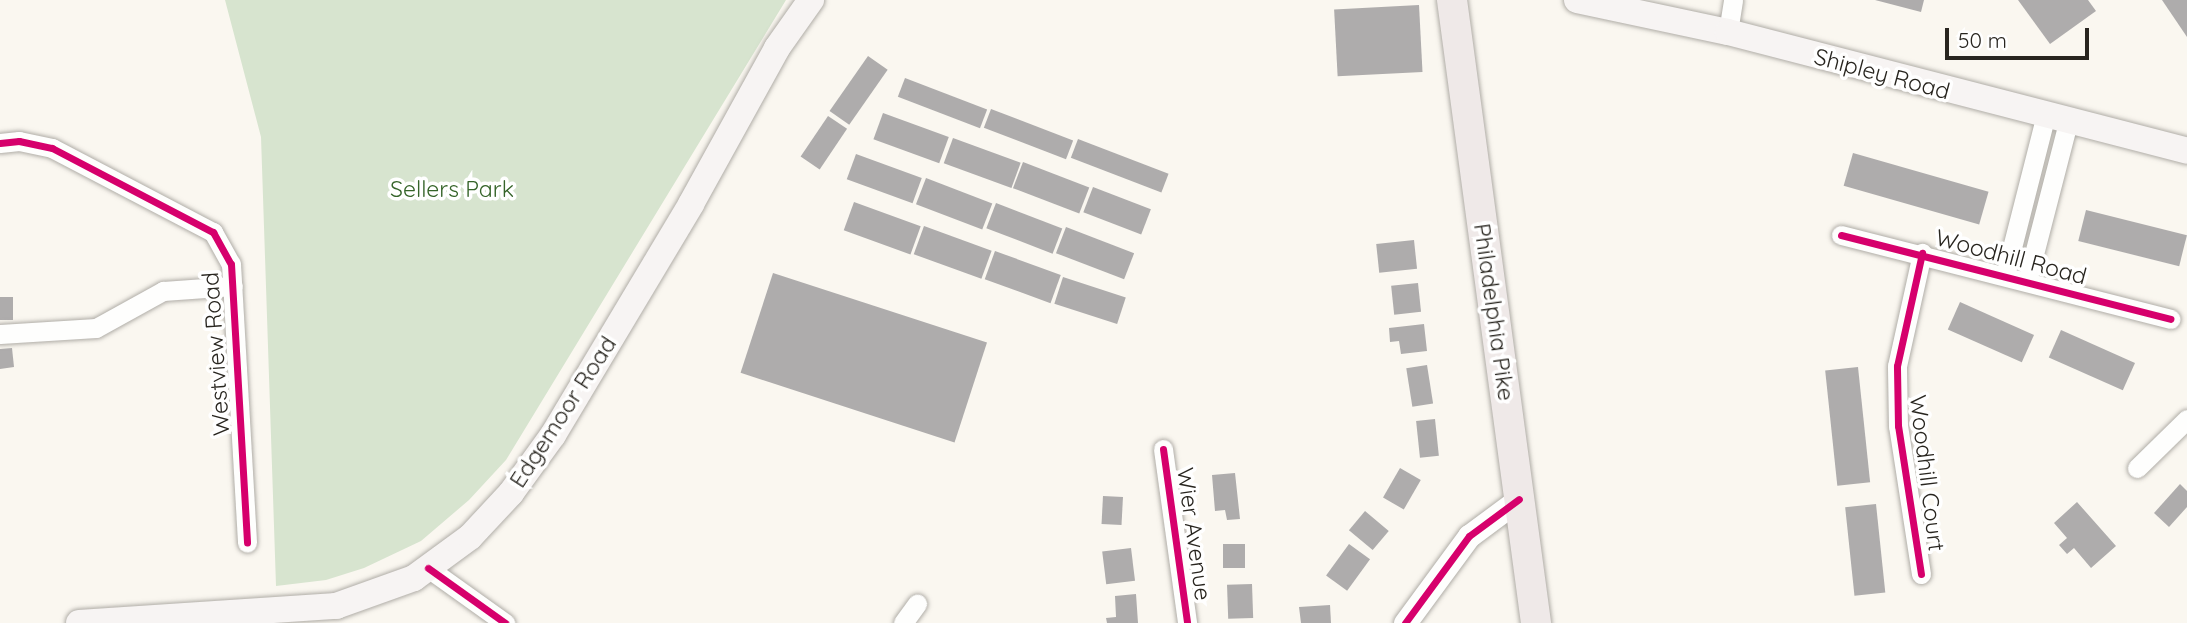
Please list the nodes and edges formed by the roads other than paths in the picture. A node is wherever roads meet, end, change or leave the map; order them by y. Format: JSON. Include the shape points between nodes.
{"nodes":[{"id":1,"x":811,"y":0,"type":"edge"},
{"id":2,"x":1452,"y":0,"type":"edge"},
{"id":3,"x":1577,"y":0,"type":"edge"},
{"id":4,"x":1732,"y":0,"type":"edge"},
{"id":5,"x":1728,"y":32,"type":"junction"},
{"id":6,"x":2056,"y":120,"type":"junction"},
{"id":7,"x":0,"y":143,"type":"edge"},
{"id":8,"x":2187,"y":151,"type":"edge"},
{"id":9,"x":1841,"y":235,"type":"dead end"},
{"id":10,"x":1922,"y":253,"type":"junction"},
{"id":11,"x":2005,"y":275,"type":"junction"},
{"id":12,"x":2027,"y":281,"type":"junction"},
{"id":13,"x":233,"y":286,"type":"junction"},
{"id":14,"x":2170,"y":320,"type":"dead end"},
{"id":15,"x":0,"y":334,"type":"edge"},
{"id":16,"x":2187,"y":419,"type":"edge"},
{"id":17,"x":1163,"y":449,"type":"dead end"},
{"id":18,"x":2137,"y":468,"type":"dead end"},
{"id":19,"x":1519,"y":499,"type":"junction"},
{"id":20,"x":247,"y":543,"type":"dead end"},
{"id":21,"x":428,"y":568,"type":"junction"},
{"id":22,"x":1920,"y":574,"type":"dead end"},
{"id":23,"x":917,"y":604,"type":"dead end"},
{"id":24,"x":79,"y":623,"type":"edge"},
{"id":25,"x":505,"y":623,"type":"edge"},
{"id":26,"x":903,"y":623,"type":"edge"},
{"id":27,"x":1186,"y":623,"type":"edge"},
{"id":28,"x":1405,"y":623,"type":"edge"},
{"id":29,"x":1536,"y":623,"type":"edge"}],
"edges":[{"from":1,"to":21,"type":"main road","name":"Edgemoor Road","via":[[777,48],[691,204],[545,446],[489,519]]},
{"from":2,"to":19,"type":"main road","name":"Philadelphia Pike"},
{"from":3,"to":5,"type":"main road","name":"Shipley Road"},
{"from":4,"to":5,"type":"street"},
{"from":5,"to":6,"type":"main road","name":"Shipley Road"},
{"from":6,"to":8,"type":"main road","name":"Shipley Road"},
{"from":6,"to":11,"type":"street"},
{"from":6,"to":12,"type":"street"},
{"from":7,"to":13,"type":"street","name":"Westview Road","via":[[19,141],[52,148],[213,232],[231,264]]},
{"from":9,"to":10,"type":"street","name":"Woodhill Road"},
{"from":10,"to":11,"type":"street","name":"Woodhill Road"},
{"from":10,"to":22,"type":"street","name":"Woodhill Court","via":[[1896,366],[1898,426]]},
{"from":11,"to":12,"type":"street","name":"Woodhill Road"},
{"from":12,"to":14,"type":"street","name":"Woodhill Road"},
{"from":13,"to":15,"type":"street","via":[[163,291],[96,328]]},
{"from":13,"to":20,"type":"street","name":"Westview Road"},
{"from":16,"to":18,"type":"street"},
{"from":17,"to":27,"type":"street","name":"Wier Avenue"},
{"from":19,"to":28,"type":"street","via":[[1469,536]]},
{"from":19,"to":29,"type":"main road","name":"Philadelphia Pike"},
{"from":21,"to":24,"type":"main road","name":"Edgemoor Road","via":[[389,590],[336,606]]},
{"from":21,"to":25,"type":"street"},
{"from":23,"to":26,"type":"street"}]}
